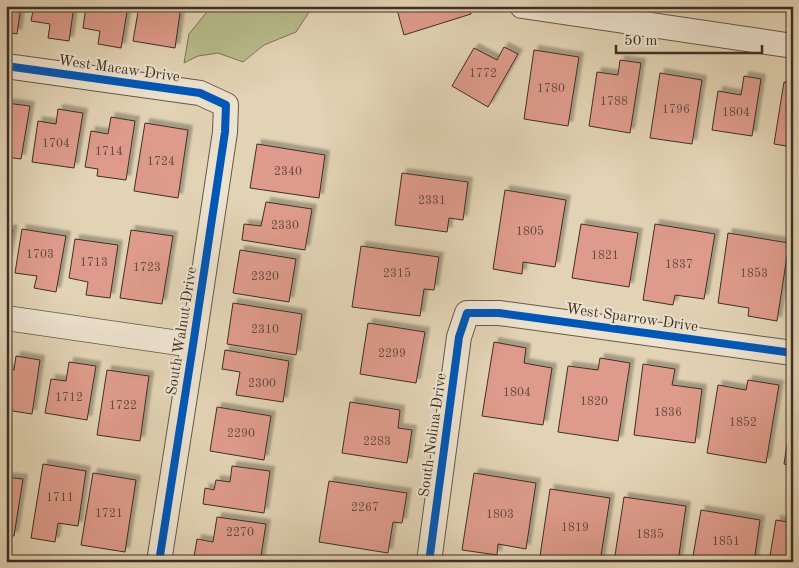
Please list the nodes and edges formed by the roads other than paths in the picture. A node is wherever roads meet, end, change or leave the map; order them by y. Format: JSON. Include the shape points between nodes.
{"nodes":[{"id":1,"x":522,"y":6,"type":"edge"},
{"id":2,"x":793,"y":46,"type":"edge"},
{"id":3,"x":6,"y":66,"type":"edge"},
{"id":4,"x":226,"y":105,"type":"joint"},
{"id":5,"x":467,"y":313,"type":"joint"},
{"id":6,"x":6,"y":318,"type":"edge"},
{"id":7,"x":193,"y":345,"type":"junction"},
{"id":8,"x":793,"y":353,"type":"edge"},
{"id":9,"x":158,"y":562,"type":"edge"},
{"id":10,"x":429,"y":562,"type":"edge"}],
"edges":[{"from":1,"to":2,"type":"street"},
{"from":3,"to":4,"type":"street","name":"West Macaw Drive","via":[[200,93]]},
{"from":4,"to":7,"type":"street","name":"South Walnut Drive","via":[[225,132]]},
{"from":5,"to":8,"type":"street","name":"West Sparrow Drive","via":[[499,313]]},
{"from":5,"to":10,"type":"street","name":"South Nolina Drive","via":[[459,337]]},
{"from":6,"to":7,"type":"street"},
{"from":7,"to":9,"type":"street","name":"South Walnut Drive"}]}
